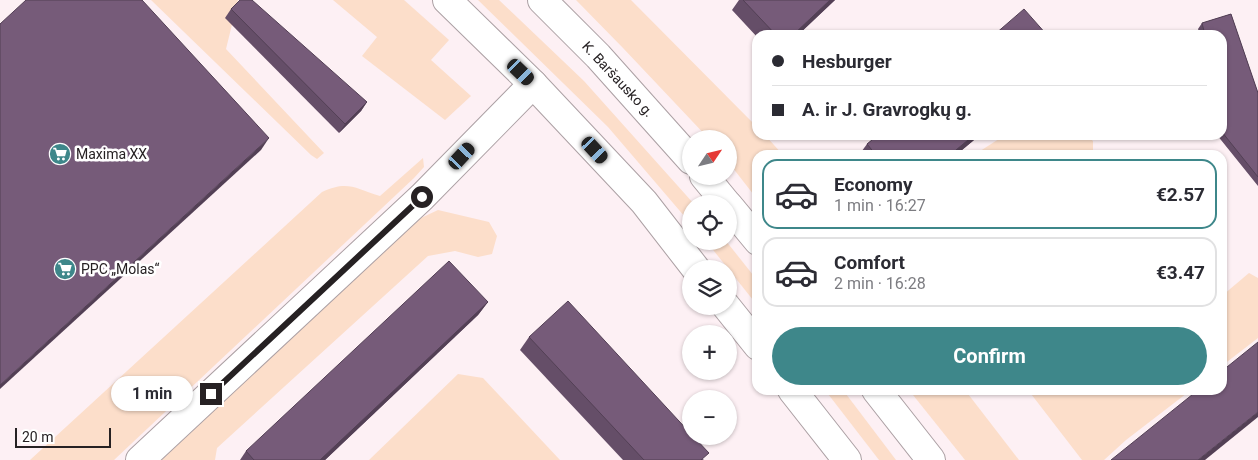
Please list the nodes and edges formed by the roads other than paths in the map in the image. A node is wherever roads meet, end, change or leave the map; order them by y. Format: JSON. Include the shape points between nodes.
{"nodes":[{"id":1,"x":446,"y":0,"type":"edge"},
{"id":2,"x":542,"y":0,"type":"edge"},
{"id":3,"x":533,"y":84,"type":"junction"},
{"id":4,"x":682,"y":150,"type":"edge"},
{"id":5,"x":711,"y":185,"type":"edge"},
{"id":6,"x":720,"y":195,"type":"edge"},
{"id":7,"x":737,"y":216,"type":"edge"},
{"id":8,"x":752,"y":233,"type":"edge"},
{"id":9,"x":689,"y":260,"type":"edge"},
{"id":10,"x":733,"y":315,"type":"edge"},
{"id":11,"x":752,"y":338,"type":"edge"},
{"id":12,"x":796,"y":395,"type":"edge"},
{"id":13,"x":880,"y":395,"type":"edge"},
{"id":14,"x":140,"y":460,"type":"edge"},
{"id":15,"x":847,"y":460,"type":"edge"},
{"id":16,"x":931,"y":460,"type":"edge"}],
"edges":[{"from":1,"to":3,"type":"main road"},
{"from":2,"to":4,"type":"main road","name":"K. Baršausko g.","via":[[598,56]]},
{"from":3,"to":9,"type":"main road","via":[[644,202]]},
{"from":3,"to":14,"type":"main road","via":[[422,197]]},
{"from":5,"to":6,"type":"main road"},
{"from":7,"to":8,"type":"main road"},
{"from":10,"to":11,"type":"main road"},
{"from":12,"to":15,"type":"main road"},
{"from":13,"to":16,"type":"main road"}]}
